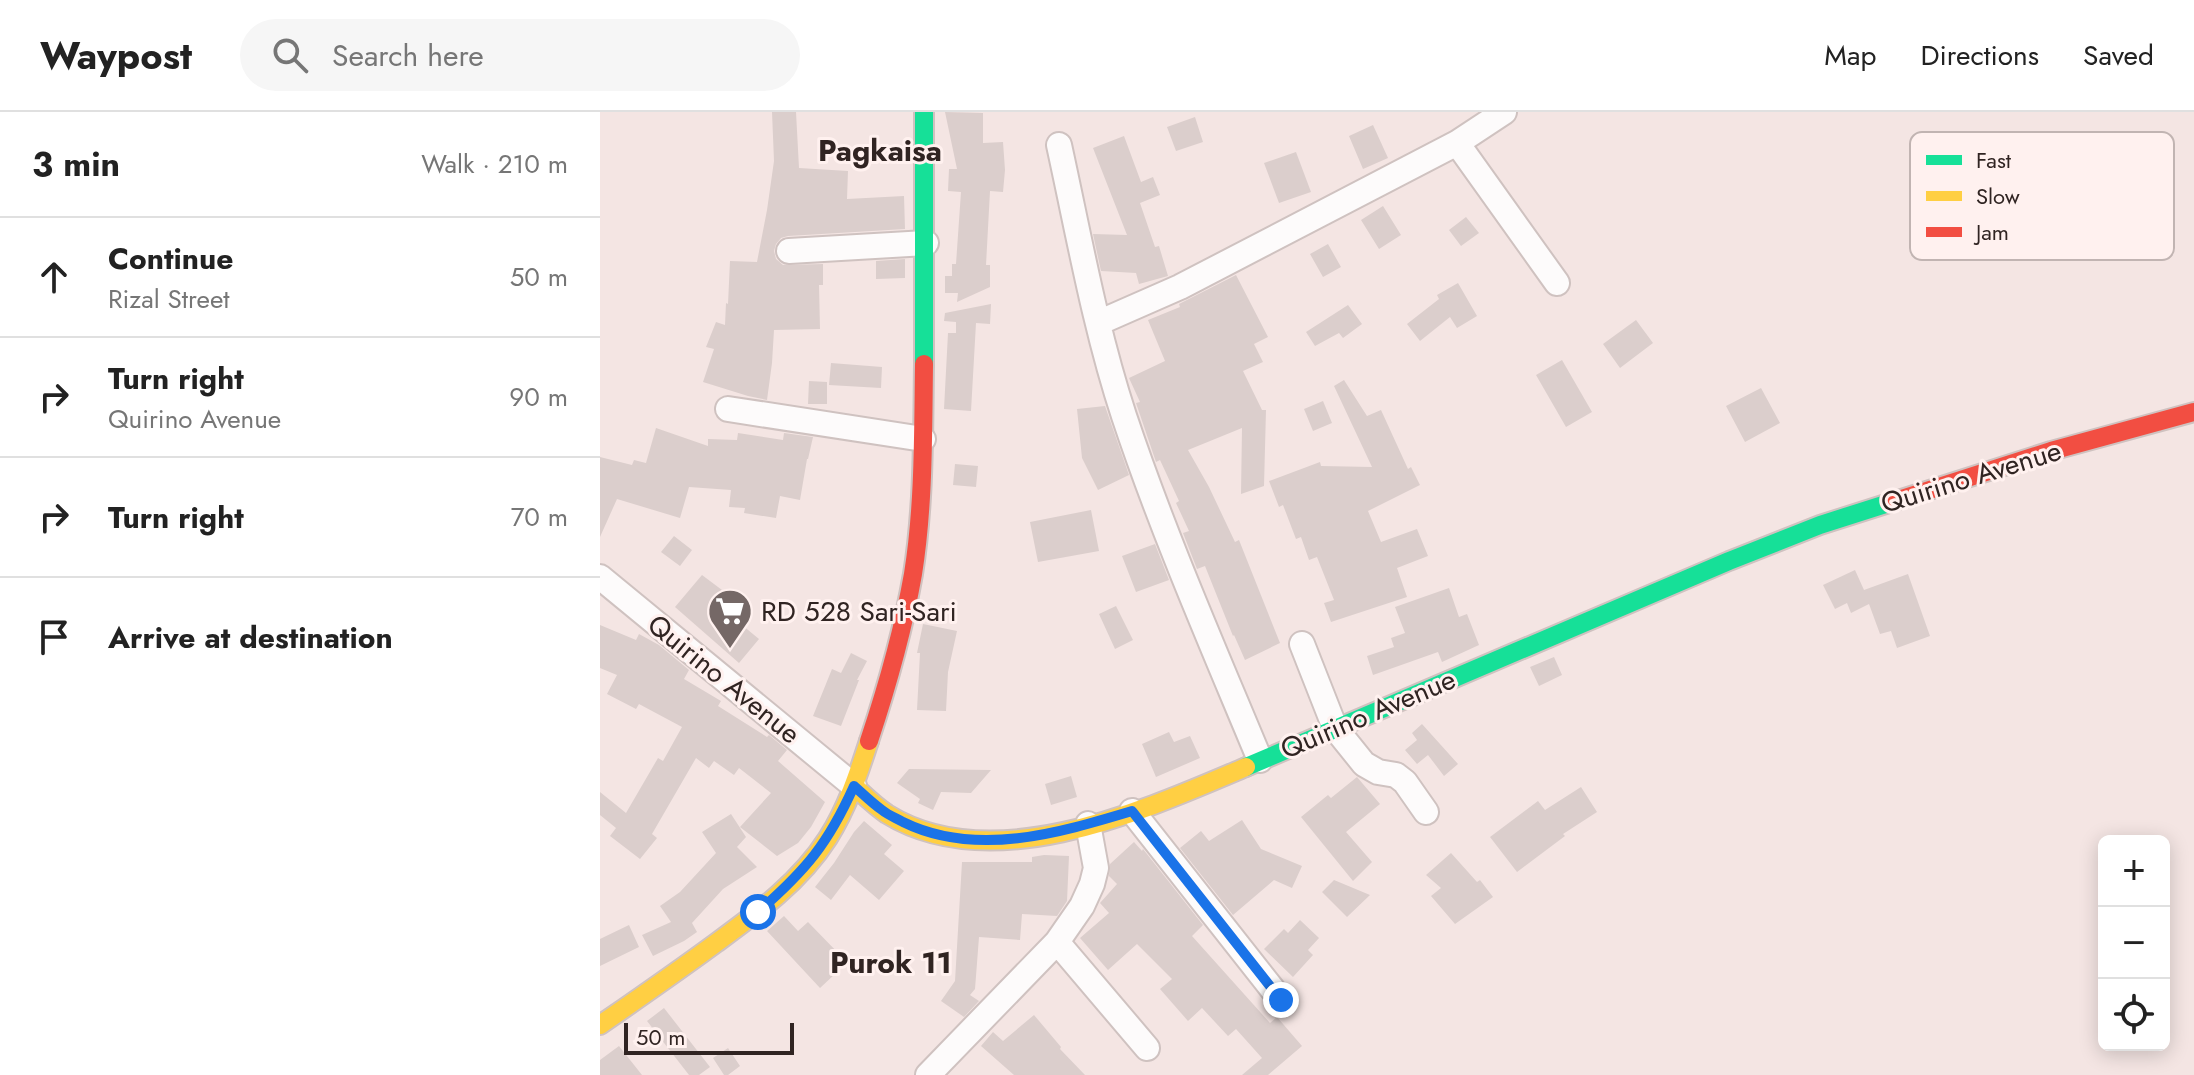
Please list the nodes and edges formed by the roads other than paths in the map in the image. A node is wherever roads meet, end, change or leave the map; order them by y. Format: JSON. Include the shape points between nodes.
{"nodes":[{"id":1,"x":924,"y":112,"type":"edge"},
{"id":2,"x":1504,"y":112,"type":"edge"},
{"id":3,"x":1457,"y":143,"type":"junction"},
{"id":4,"x":1059,"y":145,"type":"dead end"},
{"id":5,"x":926,"y":243,"type":"junction"},
{"id":6,"x":789,"y":251,"type":"dead end"},
{"id":7,"x":1557,"y":283,"type":"dead end"},
{"id":8,"x":1098,"y":323,"type":"junction"},
{"id":9,"x":728,"y":409,"type":"dead end"},
{"id":10,"x":2194,"y":412,"type":"edge"},
{"id":11,"x":923,"y":439,"type":"junction"},
{"id":12,"x":600,"y":577,"type":"edge"},
{"id":13,"x":1302,"y":644,"type":"dead end"},
{"id":14,"x":1335,"y":728,"type":"junction"},
{"id":15,"x":1260,"y":760,"type":"junction"},
{"id":16,"x":854,"y":786,"type":"junction"},
{"id":17,"x":1132,"y":811,"type":"junction"},
{"id":18,"x":1426,"y":812,"type":"dead end"},
{"id":19,"x":1088,"y":824,"type":"junction"},
{"id":20,"x":1057,"y":942,"type":"junction"},
{"id":21,"x":1281,"y":1000,"type":"dead end"},
{"id":22,"x":600,"y":1025,"type":"edge"},
{"id":23,"x":1147,"y":1048,"type":"dead end"},
{"id":24,"x":928,"y":1075,"type":"edge"}],
"edges":[{"from":1,"to":5,"type":"main road"},
{"from":2,"to":3,"type":"street"},
{"from":3,"to":7,"type":"street"},
{"from":3,"to":8,"type":"street","via":[[1180,287]]},
{"from":4,"to":8,"type":"street"},
{"from":5,"to":6,"type":"street"},
{"from":5,"to":11,"type":"main road"},
{"from":8,"to":15,"type":"street","via":[[1140,461]]},
{"from":9,"to":11,"type":"street"},
{"from":10,"to":14,"type":"main road","name":"Quirino Avenue","via":[[2051,451],[1820,525]]},
{"from":11,"to":16,"type":"main road","via":[[916,550],[906,609],[892,671]]},
{"from":12,"to":16,"type":"street","name":"Quirino Avenue"},
{"from":13,"to":14,"type":"street"},
{"from":14,"to":15,"type":"main road","name":"Quirino Avenue"},
{"from":14,"to":18,"type":"street","via":[[1364,764],[1405,782]]},
{"from":15,"to":17,"type":"main road","name":"Quirino Avenue"},
{"from":16,"to":19,"type":"main road","name":"Quirino Avenue","via":[[883,811],[918,829],[950,837],[997,841]]},
{"from":16,"to":22,"type":"main road","via":[[841,816],[795,880]]},
{"from":17,"to":19,"type":"main road","name":"Quirino Avenue"},
{"from":17,"to":21,"type":"street"},
{"from":19,"to":20,"type":"street","via":[[1096,868],[1092,884]]},
{"from":20,"to":23,"type":"street"},
{"from":20,"to":24,"type":"street"}]}
